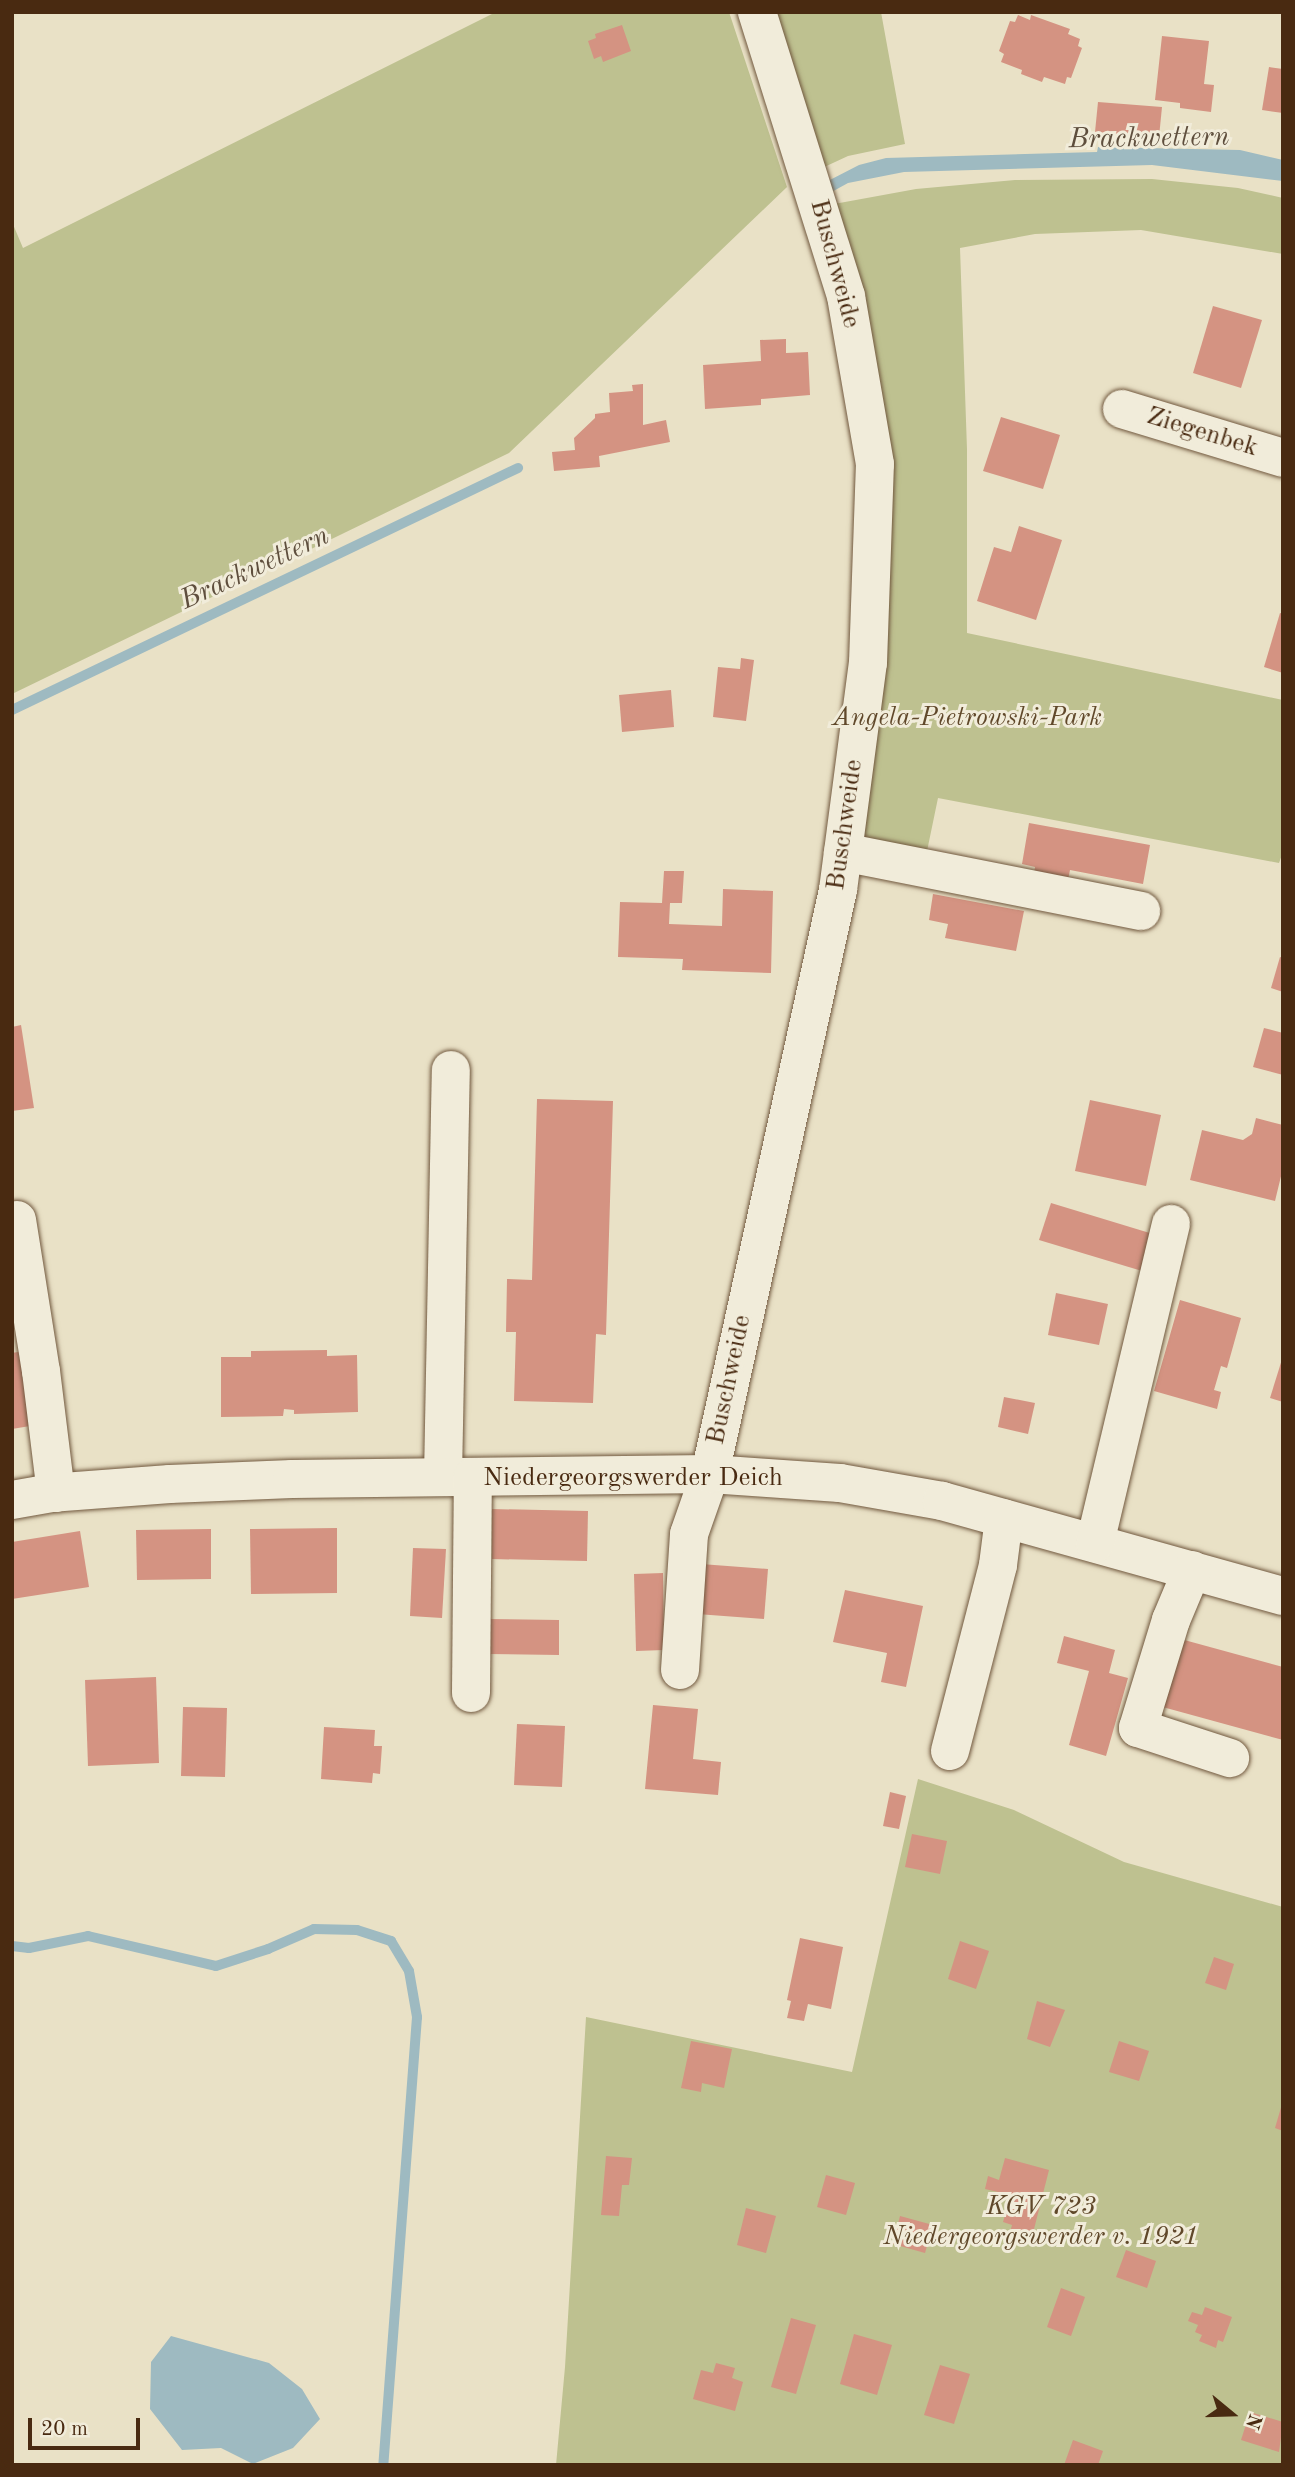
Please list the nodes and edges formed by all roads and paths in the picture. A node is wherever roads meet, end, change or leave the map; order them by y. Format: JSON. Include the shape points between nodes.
{"nodes":[{"id":1,"x":757,"y":12,"type":"edge"},
{"id":2,"x":1122,"y":409,"type":"dead end"},
{"id":3,"x":1283,"y":458,"type":"edge"},
{"id":4,"x":844,"y":852,"type":"junction"},
{"id":5,"x":1141,"y":911,"type":"dead end"},
{"id":6,"x":451,"y":1070,"type":"dead end"},
{"id":7,"x":17,"y":1220,"type":"dead end"},
{"id":8,"x":1171,"y":1224,"type":"dead end"},
{"id":9,"x":710,"y":1474,"type":"junction"},
{"id":10,"x":458,"y":1477,"type":"junction"},
{"id":11,"x":56,"y":1493,"type":"junction"},
{"id":12,"x":12,"y":1500,"type":"edge"},
{"id":13,"x":1004,"y":1518,"type":"junction"},
{"id":14,"x":1095,"y":1543,"type":"junction"},
{"id":15,"x":1192,"y":1570,"type":"junction"},
{"id":16,"x":1283,"y":1596,"type":"edge"},
{"id":17,"x":680,"y":1670,"type":"dead end"},
{"id":18,"x":471,"y":1693,"type":"dead end"},
{"id":19,"x":950,"y":1751,"type":"dead end"},
{"id":20,"x":1230,"y":1758,"type":"dead end"}],
"edges":[{"from":1,"to":4,"type":"street","name":"Buschweide","via":[[846,296],[875,464],[868,663]]},
{"from":2,"to":3,"type":"street","name":"Ziegenbek"},
{"from":4,"to":5,"type":"street"},
{"from":4,"to":9,"type":"street","name":"Buschweide"},
{"from":6,"to":10,"type":"street"},
{"from":7,"to":11,"type":"street"},
{"from":8,"to":14,"type":"street"},
{"from":9,"to":10,"type":"street","name":"Niedergeorgswerder Deich"},
{"from":9,"to":13,"type":"street","name":"Niedergeorgswerder Deich","via":[[840,1483],[942,1501]]},
{"from":9,"to":17,"type":"street","name":"Buschweide","via":[[689,1534]]},
{"from":10,"to":11,"type":"street","name":"Niedergeorgswerder Deich","via":[[170,1484]]},
{"from":10,"to":18,"type":"street"},
{"from":11,"to":12,"type":"street","name":"Niedergeorgswerder Deich"},
{"from":13,"to":14,"type":"street","name":"Niedergeorgswerder Deich"},
{"from":13,"to":19,"type":"street","via":[[998,1565]]},
{"from":14,"to":15,"type":"street","name":"Niedergeorgswerder Deich"},
{"from":15,"to":16,"type":"street","name":"Niedergeorgswerder Deich"},
{"from":15,"to":20,"type":"street","via":[[1171,1620],[1138,1728]]}]}
